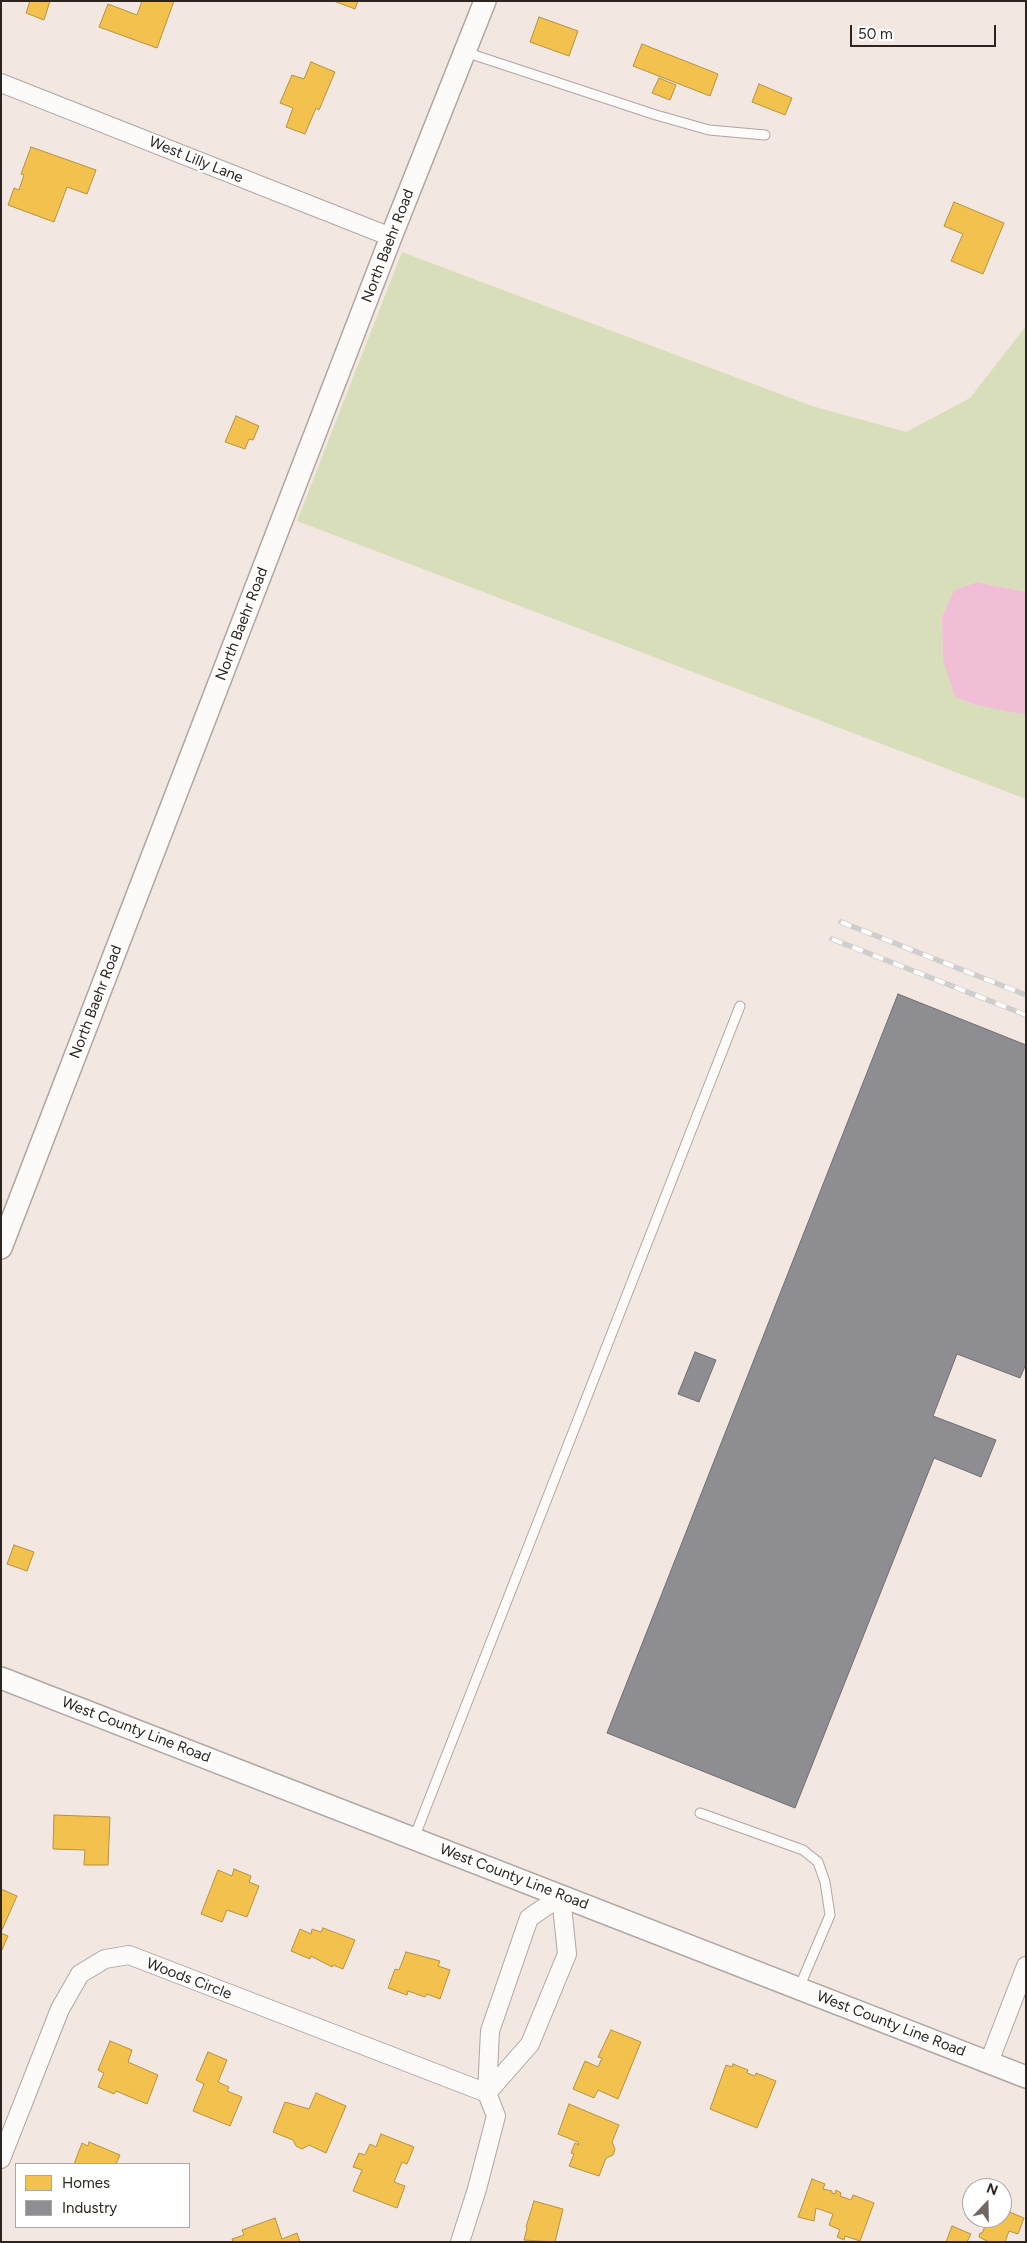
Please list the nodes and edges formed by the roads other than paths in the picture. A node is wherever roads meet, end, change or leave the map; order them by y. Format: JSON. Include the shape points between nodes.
{"nodes":[{"id":1,"x":485,"y":1,"type":"edge"},
{"id":2,"x":465,"y":52,"type":"junction"},
{"id":3,"x":1,"y":83,"type":"edge"},
{"id":4,"x":766,"y":135,"type":"dead end"},
{"id":5,"x":391,"y":237,"type":"junction"},
{"id":6,"x":740,"y":1006,"type":"dead end"},
{"id":7,"x":1,"y":1248,"type":"edge"},
{"id":8,"x":1,"y":1678,"type":"edge"},
{"id":9,"x":700,"y":1813,"type":"dead end"},
{"id":10,"x":414,"y":1838,"type":"junction"},
{"id":11,"x":561,"y":1896,"type":"junction"},
{"id":12,"x":1026,"y":1966,"type":"edge"},
{"id":13,"x":799,"y":1988,"type":"junction"},
{"id":14,"x":989,"y":2062,"type":"junction"},
{"id":15,"x":1026,"y":2077,"type":"edge"},
{"id":16,"x":487,"y":2093,"type":"junction"},
{"id":17,"x":1,"y":2159,"type":"edge"},
{"id":18,"x":460,"y":2242,"type":"edge"}],
"edges":[{"from":1,"to":2,"type":"street","name":"North Baehr Road"},
{"from":2,"to":4,"type":"lane","via":[[656,116],[709,130]]},
{"from":2,"to":5,"type":"street","name":"North Baehr Road"},
{"from":3,"to":5,"type":"street","name":"West Lilly Lane"},
{"from":5,"to":7,"type":"street","name":"North Baehr Road"},
{"from":6,"to":10,"type":"lane"},
{"from":8,"to":10,"type":"street","name":"West County Line Road"},
{"from":9,"to":13,"type":"lane","via":[[803,1850],[818,1862],[830,1915]]},
{"from":10,"to":11,"type":"street","name":"West County Line Road"},
{"from":11,"to":13,"type":"street","name":"West County Line Road"},
{"from":11,"to":16,"type":"street","via":[[529,1918],[490,2031]]},
{"from":11,"to":16,"type":"street","via":[[567,1954],[530,2044]]},
{"from":12,"to":14,"type":"street"},
{"from":13,"to":14,"type":"street","name":"West County Line Road"},
{"from":14,"to":15,"type":"street","name":"West County Line Road"},
{"from":16,"to":17,"type":"street","name":"Woods Circle","via":[[128,1955],[105,1959],[80,1974],[60,2009]]},
{"from":16,"to":18,"type":"street","via":[[496,2116]]}]}
